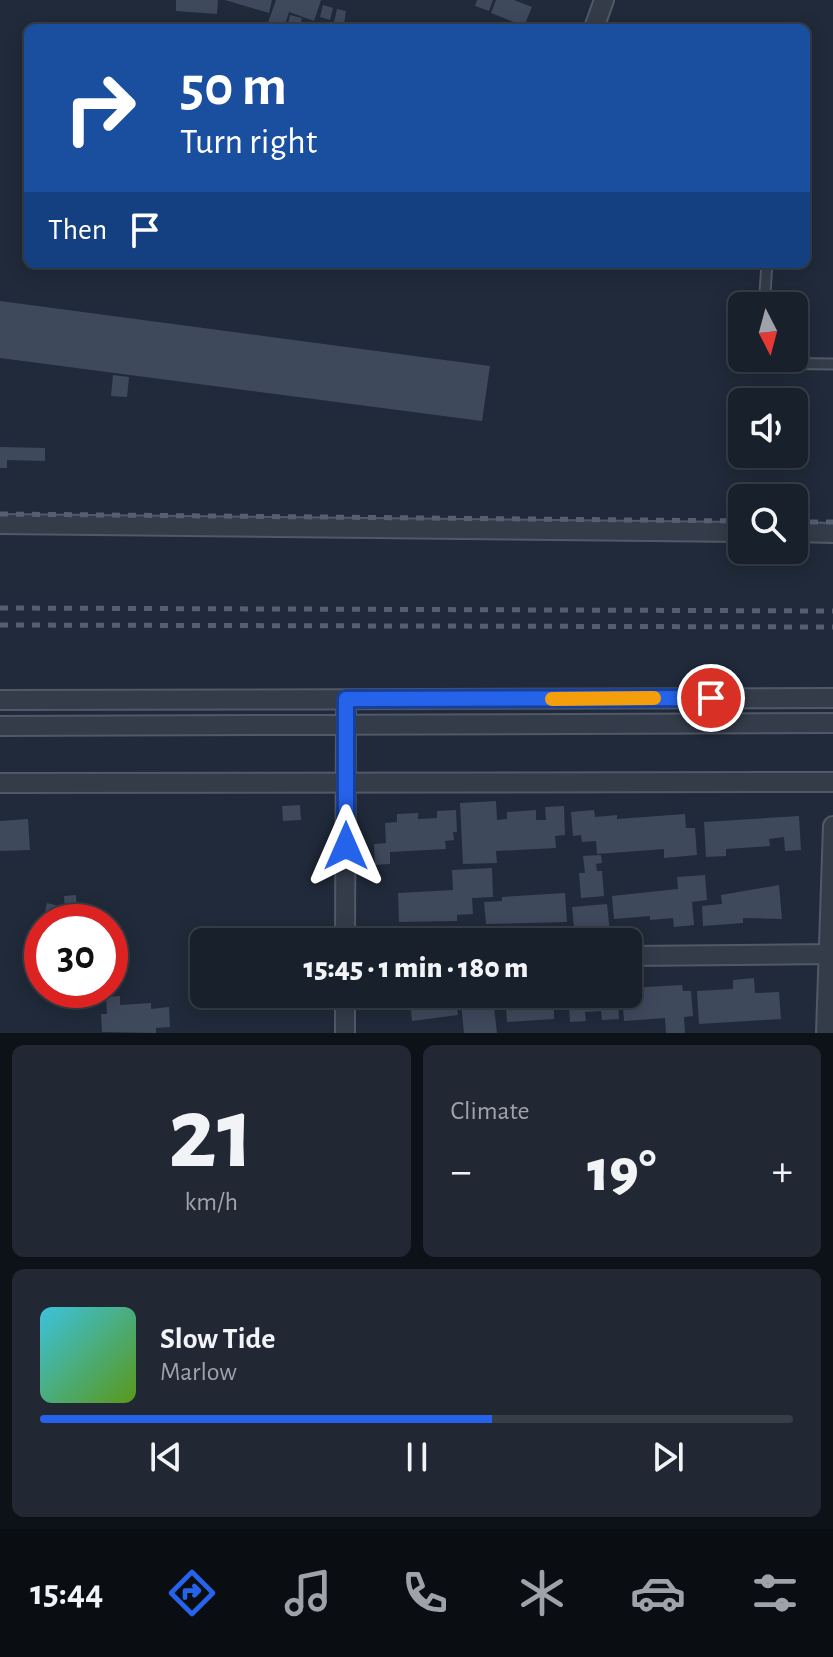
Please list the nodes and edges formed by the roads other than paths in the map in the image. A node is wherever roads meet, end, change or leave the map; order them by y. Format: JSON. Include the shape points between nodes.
{"nodes":[{"id":1,"x":604,"y":0,"type":"edge"},
{"id":2,"x":595,"y":24,"type":"edge"},
{"id":3,"x":767,"y":268,"type":"edge"},
{"id":4,"x":765,"y":292,"type":"edge"},
{"id":5,"x":808,"y":364,"type":"edge"},
{"id":6,"x":833,"y":364,"type":"edge"},
{"id":7,"x":0,"y":524,"type":"edge"},
{"id":8,"x":728,"y":532,"type":"edge"},
{"id":9,"x":808,"y":532,"type":"edge"},
{"id":10,"x":833,"y":533,"type":"edge"},
{"id":11,"x":833,"y":698,"type":"edge"},
{"id":12,"x":346,"y":699,"type":"junction"},
{"id":13,"x":0,"y":700,"type":"edge"},
{"id":14,"x":833,"y":723,"type":"edge"},
{"id":15,"x":346,"y":725,"type":"junction"},
{"id":16,"x":0,"y":726,"type":"edge"},
{"id":17,"x":346,"y":782,"type":"junction"},
{"id":18,"x":833,"y":782,"type":"edge"},
{"id":19,"x":0,"y":783,"type":"edge"},
{"id":20,"x":833,"y":826,"type":"edge"},
{"id":21,"x":345,"y":928,"type":"edge"},
{"id":22,"x":829,"y":954,"type":"junction"},
{"id":23,"x":642,"y":956,"type":"edge"},
{"id":24,"x":345,"y":1008,"type":"edge"},
{"id":25,"x":345,"y":1033,"type":"edge"},
{"id":26,"x":826,"y":1033,"type":"edge"}],
"edges":[{"from":1,"to":2,"type":"street"},
{"from":3,"to":4,"type":"lane"},
{"from":5,"to":6,"type":"lane"},
{"from":7,"to":8,"type":"street"},
{"from":9,"to":10,"type":"street"},
{"from":11,"to":12,"type":"street"},
{"from":12,"to":13,"type":"street"},
{"from":12,"to":15,"type":"street"},
{"from":14,"to":15,"type":"street"},
{"from":15,"to":16,"type":"street"},
{"from":15,"to":17,"type":"street"},
{"from":17,"to":18,"type":"street"},
{"from":17,"to":19,"type":"street"},
{"from":17,"to":21,"type":"street"},
{"from":20,"to":22,"type":"street"},
{"from":22,"to":23,"type":"street"},
{"from":22,"to":26,"type":"street"},
{"from":24,"to":25,"type":"street"}]}
